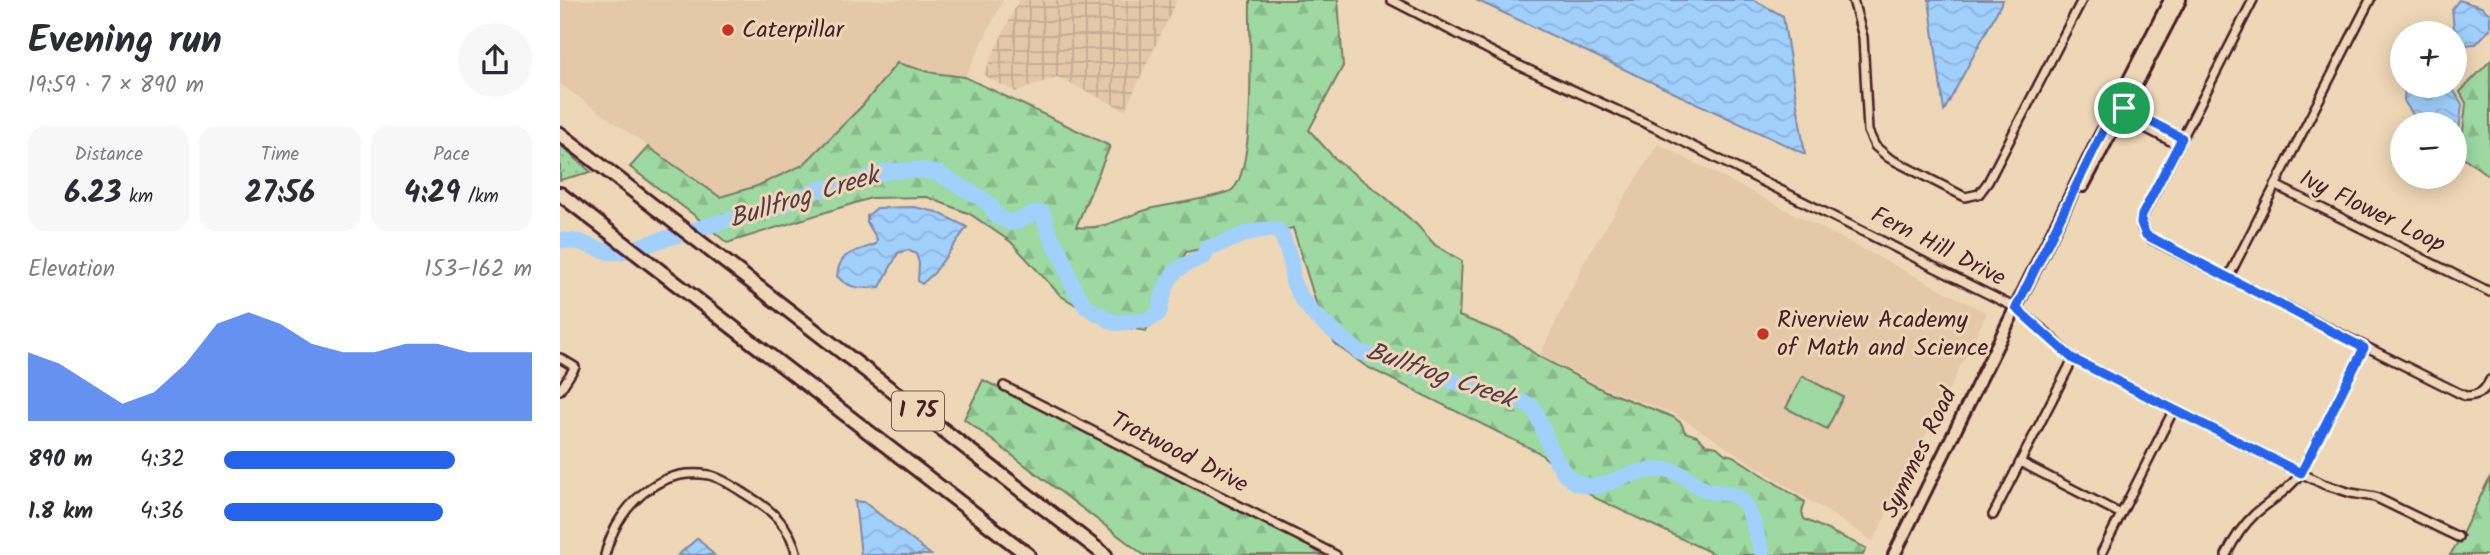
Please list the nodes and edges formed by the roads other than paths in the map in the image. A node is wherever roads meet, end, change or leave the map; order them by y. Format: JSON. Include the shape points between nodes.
{"nodes":[{"id":1,"x":1391,"y":0,"type":"edge"},
{"id":2,"x":1853,"y":0,"type":"edge"},
{"id":3,"x":2082,"y":0,"type":"edge"},
{"id":4,"x":2170,"y":0,"type":"edge"},
{"id":5,"x":2180,"y":0,"type":"edge"},
{"id":6,"x":2253,"y":0,"type":"edge"},
{"id":7,"x":2370,"y":0,"type":"edge"},
{"id":8,"x":2118,"y":109,"type":"junction"},
{"id":9,"x":560,"y":134,"type":"edge"},
{"id":10,"x":2180,"y":141,"type":"junction"},
{"id":11,"x":2275,"y":185,"type":"junction"},
{"id":12,"x":560,"y":194,"type":"edge"},
{"id":13,"x":2228,"y":278,"type":"junction"},
{"id":14,"x":2490,"y":292,"type":"edge"},
{"id":15,"x":2016,"y":308,"type":"junction"},
{"id":16,"x":2364,"y":348,"type":"junction"},
{"id":17,"x":560,"y":358,"type":"edge"},
{"id":18,"x":2073,"y":359,"type":"junction"},
{"id":19,"x":2490,"y":380,"type":"edge"},
{"id":20,"x":1004,"y":386,"type":"dead end"},
{"id":21,"x":560,"y":390,"type":"edge"},
{"id":22,"x":2174,"y":410,"type":"junction"},
{"id":23,"x":2021,"y":462,"type":"junction"},
{"id":24,"x":2301,"y":473,"type":"junction"},
{"id":25,"x":2121,"y":514,"type":"junction"},
{"id":26,"x":1993,"y":515,"type":"dead end"},
{"id":27,"x":2458,"y":537,"type":"dead end"},
{"id":28,"x":2102,"y":552,"type":"dead end"},
{"id":29,"x":605,"y":555,"type":"edge"},
{"id":30,"x":797,"y":555,"type":"edge"},
{"id":31,"x":1028,"y":555,"type":"edge"},
{"id":32,"x":1105,"y":555,"type":"edge"},
{"id":33,"x":1336,"y":555,"type":"edge"},
{"id":34,"x":1894,"y":555,"type":"edge"},
{"id":35,"x":2226,"y":555,"type":"edge"}],
"edges":[{"from":1,"to":15,"type":"street","name":"Fern Hill Drive"},
{"from":2,"to":3,"type":"street","via":[[1863,37],[1868,131],[1875,146],[1889,158],[1965,197],[1979,194],[1988,182]]},
{"from":4,"to":8,"type":"street","name":"Symmes Road"},
{"from":5,"to":8,"type":"street","name":"Symmes Road"},
{"from":6,"to":10,"type":"street"},
{"from":7,"to":11,"type":"street","name":"Ivy Flower Loop"},
{"from":8,"to":10,"type":"street"},
{"from":8,"to":15,"type":"street","name":"Symmes Road"},
{"from":9,"to":32,"type":"highway","number":"I 75"},
{"from":10,"to":13,"type":"street","via":[[2142,215],[2142,228],[2151,239]]},
{"from":11,"to":13,"type":"street","name":"Ivy Flower Loop"},
{"from":11,"to":14,"type":"street","name":"Ivy Flower Loop"},
{"from":12,"to":31,"type":"highway","number":"I 75"},
{"from":13,"to":16,"type":"street"},
{"from":15,"to":18,"type":"street","name":"Fern Hill Drive"},
{"from":15,"to":34,"type":"street","name":"Symmes Road"},
{"from":16,"to":19,"type":"street","via":[[2465,396],[2476,396]]},
{"from":16,"to":24,"type":"street"},
{"from":17,"to":21,"type":"street","via":[[575,367]]},
{"from":18,"to":22,"type":"street","name":"Fern Hill Drive"},
{"from":18,"to":23,"type":"street"},
{"from":20,"to":33,"type":"street","name":"Trotwood Drive"},
{"from":22,"to":24,"type":"street","name":"Fern Hill Drive"},
{"from":22,"to":25,"type":"street"},
{"from":23,"to":25,"type":"street"},
{"from":23,"to":26,"type":"street"},
{"from":24,"to":27,"type":"street","name":"Fern Hill Drive","via":[[2351,493],[2375,496]]},
{"from":24,"to":35,"type":"street","via":[[2235,536]]},
{"from":25,"to":28,"type":"street"},
{"from":29,"to":30,"type":"street","via":[[615,527],[640,495],[666,477],[696,474],[711,475],[776,514]]}]}
